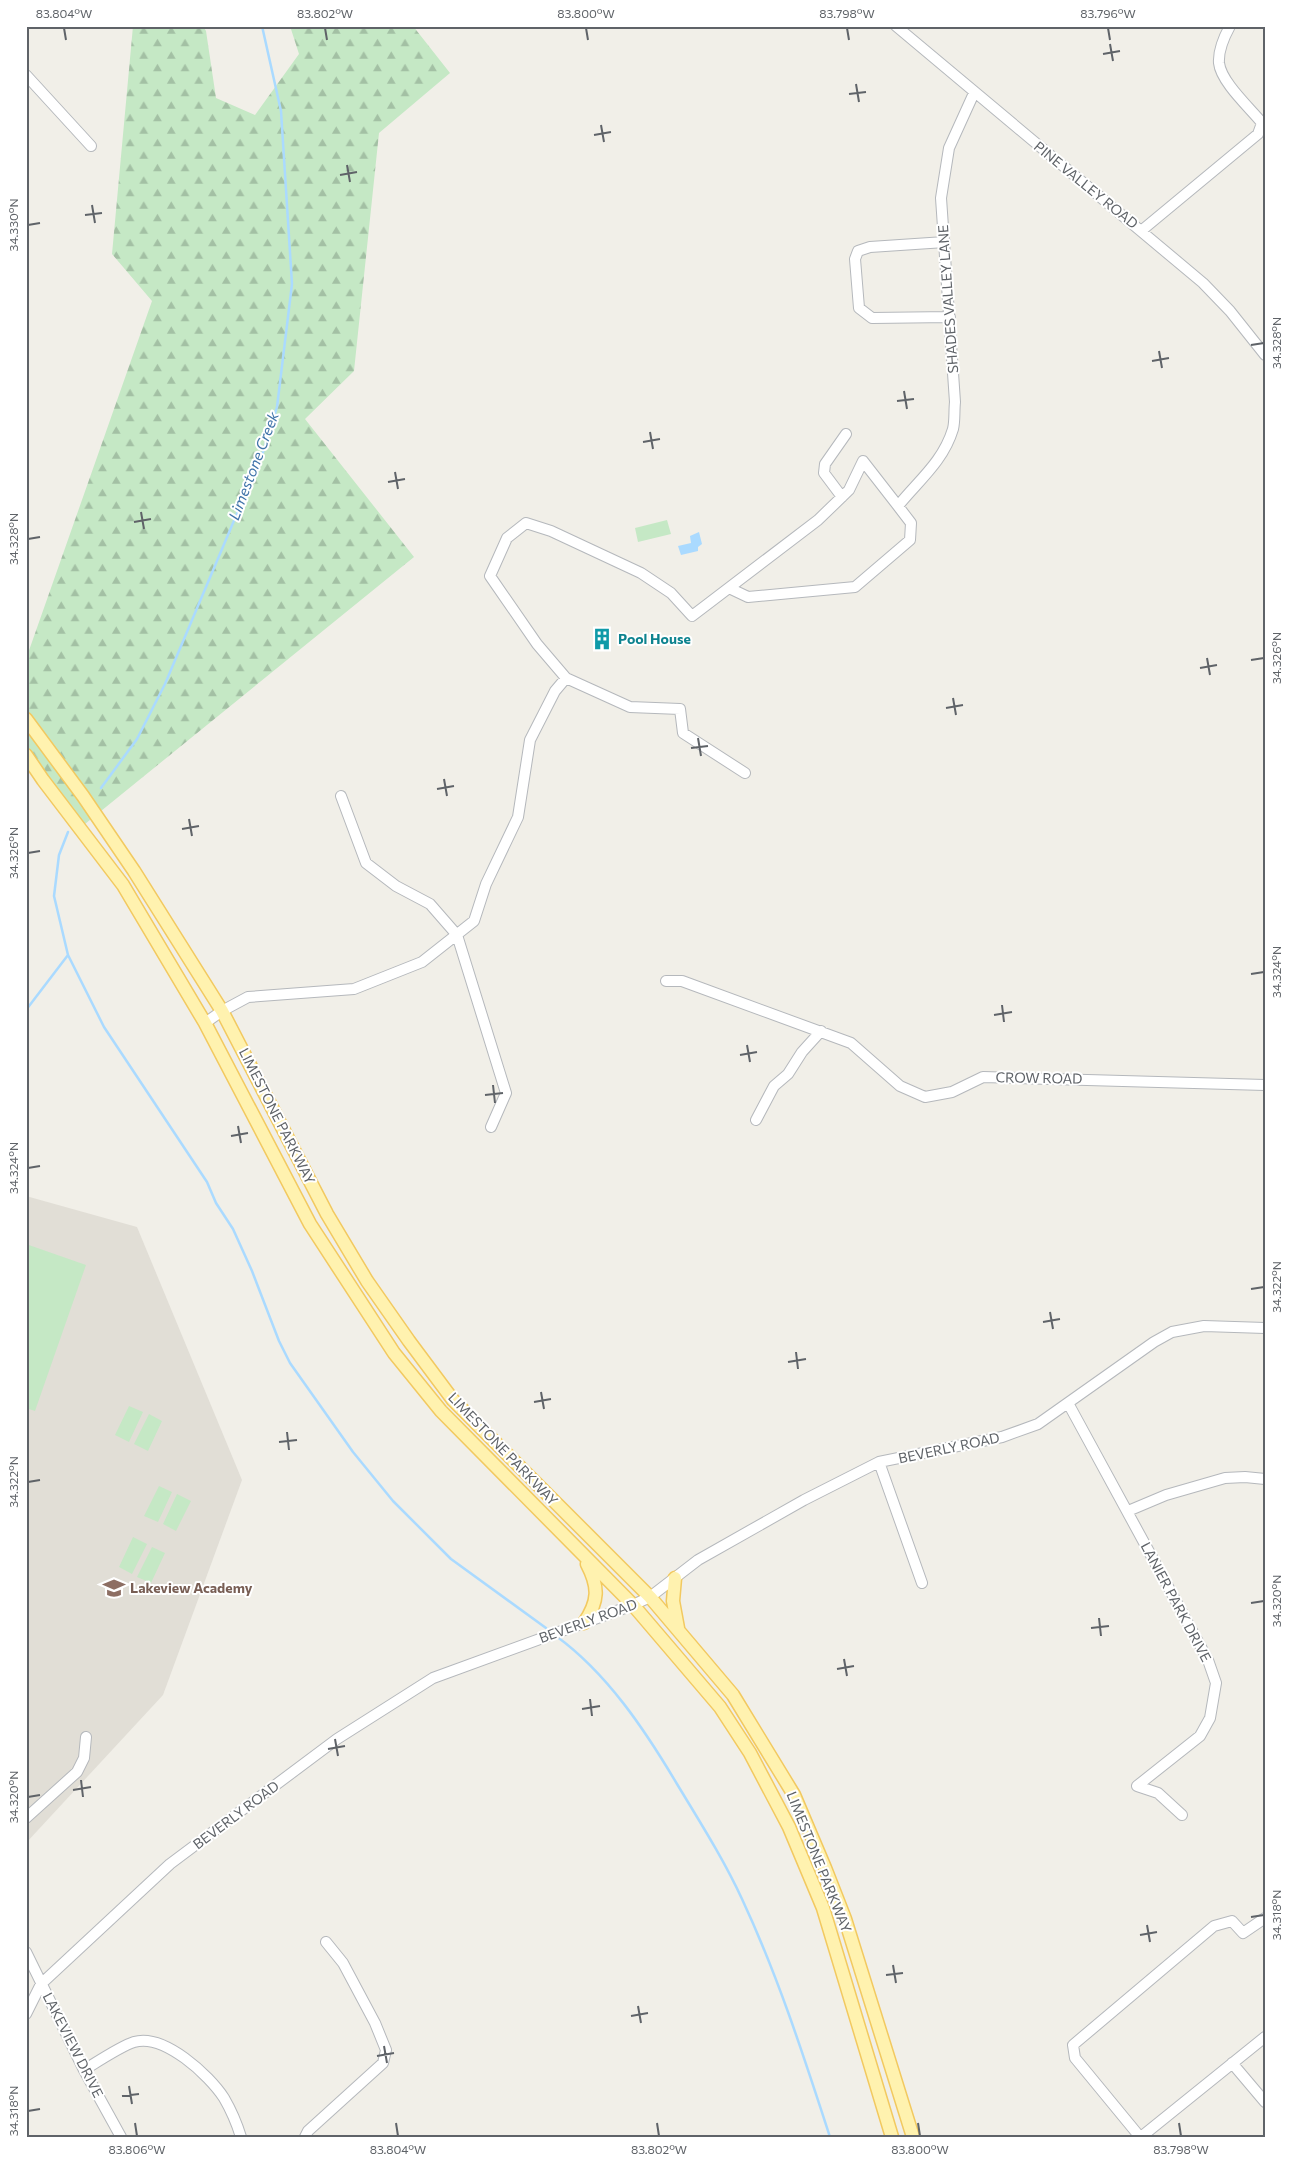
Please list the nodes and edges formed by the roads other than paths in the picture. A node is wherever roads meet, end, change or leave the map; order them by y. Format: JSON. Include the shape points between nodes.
{"nodes":[{"id":1,"x":896,"y":26,"type":"edge"},
{"id":2,"x":1230,"y":26,"type":"edge"},
{"id":3,"x":26,"y":75,"type":"edge"},
{"id":4,"x":974,"y":93,"type":"junction"},
{"id":5,"x":90,"y":146,"type":"dead end"},
{"id":6,"x":1141,"y":230,"type":"junction"},
{"id":7,"x":945,"y":242,"type":"junction"},
{"id":8,"x":950,"y":317,"type":"junction"},
{"id":9,"x":1265,"y":355,"type":"edge"},
{"id":10,"x":846,"y":434,"type":"dead end"},
{"id":11,"x":842,"y":497,"type":"junction"},
{"id":12,"x":898,"y":506,"type":"junction"},
{"id":13,"x":729,"y":588,"type":"junction"},
{"id":14,"x":566,"y":678,"type":"junction"},
{"id":15,"x":26,"y":718,"type":"edge"},
{"id":16,"x":26,"y":755,"type":"edge"},
{"id":17,"x":745,"y":773,"type":"dead end"},
{"id":18,"x":341,"y":796,"type":"dead end"},
{"id":19,"x":457,"y":935,"type":"junction"},
{"id":20,"x":666,"y":981,"type":"dead end"},
{"id":21,"x":222,"y":1011,"type":"junction"},
{"id":22,"x":205,"y":1023,"type":"junction"},
{"id":23,"x":821,"y":1031,"type":"junction"},
{"id":24,"x":1265,"y":1085,"type":"edge"},
{"id":25,"x":756,"y":1120,"type":"dead end"},
{"id":26,"x":491,"y":1127,"type":"dead end"},
{"id":27,"x":1265,"y":1328,"type":"edge"},
{"id":28,"x":1068,"y":1403,"type":"junction"},
{"id":29,"x":879,"y":1462,"type":"junction"},
{"id":30,"x":1265,"y":1479,"type":"edge"},
{"id":31,"x":1128,"y":1511,"type":"junction"},
{"id":32,"x":583,"y":1555,"type":"junction"},
{"id":33,"x":675,"y":1578,"type":"junction"},
{"id":34,"x":922,"y":1583,"type":"dead end"},
{"id":35,"x":650,"y":1597,"type":"junction"},
{"id":36,"x":633,"y":1605,"type":"junction"},
{"id":37,"x":584,"y":1623,"type":"junction"},
{"id":38,"x":678,"y":1631,"type":"junction"},
{"id":39,"x":86,"y":1737,"type":"dead end"},
{"id":40,"x":1182,"y":1815,"type":"dead end"},
{"id":41,"x":26,"y":1818,"type":"edge"},
{"id":42,"x":1265,"y":1918,"type":"edge"},
{"id":43,"x":326,"y":1942,"type":"dead end"},
{"id":44,"x":26,"y":1952,"type":"edge"},
{"id":45,"x":41,"y":1984,"type":"junction"},
{"id":46,"x":26,"y":2014,"type":"edge"},
{"id":47,"x":1265,"y":2037,"type":"edge"},
{"id":48,"x":1232,"y":2063,"type":"junction"},
{"id":49,"x":84,"y":2070,"type":"junction"},
{"id":50,"x":1265,"y":2102,"type":"edge"},
{"id":51,"x":121,"y":2137,"type":"edge"},
{"id":52,"x":241,"y":2137,"type":"edge"},
{"id":53,"x":305,"y":2137,"type":"edge"},
{"id":54,"x":892,"y":2137,"type":"edge"},
{"id":55,"x":913,"y":2137,"type":"edge"},
{"id":56,"x":1141,"y":2137,"type":"edge"}],
"edges":[{"from":1,"to":4,"type":"street","name":"PINE VALLEY ROAD"},
{"from":2,"to":6,"type":"street","via":[[1222,42],[1219,64],[1226,81],[1262,123],[1258,134]]},
{"from":3,"to":5,"type":"street"},
{"from":4,"to":6,"type":"street","name":"PINE VALLEY ROAD"},
{"from":4,"to":7,"type":"street","name":"SHADES VALLEY LANE","via":[[949,148],[941,198]]},
{"from":6,"to":9,"type":"street","name":"PINE VALLEY ROAD","via":[[1203,282]]},
{"from":7,"to":8,"type":"street","name":"SHADES VALLEY LANE"},
{"from":7,"to":8,"type":"street","via":[[870,247],[858,251],[855,259],[859,308],[872,318]]},
{"from":8,"to":12,"type":"street","name":"SHADES VALLEY LANE","via":[[955,402],[953,428],[932,470]]},
{"from":10,"to":11,"type":"street","via":[[825,464],[824,473]]},
{"from":11,"to":12,"type":"street","via":[[849,490],[863,461]]},
{"from":11,"to":13,"type":"street","via":[[818,520]]},
{"from":12,"to":13,"type":"street","via":[[911,523],[910,540],[855,588],[748,597]]},
{"from":13,"to":14,"type":"street","via":[[692,616],[671,593],[641,573],[551,531],[526,523],[507,538],[490,576]]},
{"from":14,"to":17,"type":"street","via":[[630,707],[680,709],[683,733]]},
{"from":14,"to":19,"type":"street","via":[[555,691],[530,740],[518,817],[486,884],[474,921]]},
{"from":15,"to":21,"type":"main road","name":"LIMESTONE PARKWAY","via":[[134,872]]},
{"from":16,"to":22,"type":"main road","name":"LIMESTONE PARKWAY","via":[[123,886]]},
{"from":18,"to":19,"type":"street","via":[[366,863],[396,886],[430,904]]},
{"from":19,"to":21,"type":"street","via":[[422,962],[354,989],[248,997]]},
{"from":19,"to":26,"type":"street","via":[[506,1093]]},
{"from":20,"to":23,"type":"street","name":"CROW ROAD","via":[[682,981]]},
{"from":21,"to":22,"type":"street"},
{"from":21,"to":35,"type":"main road","name":"LIMESTONE PARKWAY","via":[[327,1214],[409,1341],[453,1400]]},
{"from":22,"to":32,"type":"main road","name":"LIMESTONE PARKWAY","via":[[310,1224],[394,1353],[441,1411]]},
{"from":23,"to":24,"type":"street","name":"CROW ROAD","via":[[851,1043],[900,1086],[925,1097],[952,1092],[983,1077]]},
{"from":23,"to":25,"type":"street","via":[[788,1074],[774,1086]]},
{"from":27,"to":28,"type":"street","name":"BEVERLY ROAD","via":[[1204,1326],[1172,1332]]},
{"from":28,"to":29,"type":"street","name":"BEVERLY ROAD","via":[[1038,1424],[1002,1437]]},
{"from":28,"to":31,"type":"street","name":"LANIER PARK DRIVE"},
{"from":29,"to":33,"type":"street","name":"BEVERLY ROAD","via":[[698,1560]]},
{"from":29,"to":34,"type":"street"},
{"from":30,"to":31,"type":"street","via":[[1226,1478],[1166,1495]]},
{"from":31,"to":40,"type":"street","name":"LANIER PARK DRIVE","via":[[1208,1660],[1216,1683],[1210,1718],[1200,1736],[1137,1786],[1158,1793]]},
{"from":32,"to":36,"type":"main road","name":"LIMESTONE PARKWAY"},
{"from":32,"to":37,"type":"main road","via":[[596,1586],[592,1611]]},
{"from":33,"to":35,"type":"street","name":"BEVERLY ROAD"},
{"from":33,"to":38,"type":"main road","via":[[673,1601]]},
{"from":35,"to":36,"type":"street","name":"BEVERLY ROAD"},
{"from":35,"to":38,"type":"main road","name":"LIMESTONE PARKWAY"},
{"from":36,"to":37,"type":"street","name":"BEVERLY ROAD"},
{"from":36,"to":54,"type":"main road","name":"LIMESTONE PARKWAY","via":[[720,1707],[750,1753],[789,1827],[823,1908]]},
{"from":37,"to":45,"type":"street","name":"BEVERLY ROAD","via":[[433,1678],[338,1739],[170,1864]]},
{"from":38,"to":55,"type":"main road","name":"LIMESTONE PARKWAY","via":[[733,1695],[794,1795],[844,1919]]},
{"from":39,"to":41,"type":"street","via":[[84,1758],[77,1772]]},
{"from":42,"to":56,"type":"street","via":[[1243,1933],[1232,1921],[1214,1926],[1073,2046],[1075,2058]]},
{"from":43,"to":53,"type":"street","via":[[343,1963],[376,2023],[386,2050],[383,2063]]},
{"from":44,"to":45,"type":"street","name":"LAKEVIEW DRIVE"},
{"from":45,"to":46,"type":"street"},
{"from":45,"to":49,"type":"street","name":"LAKEVIEW DRIVE"},
{"from":47,"to":48,"type":"street"},
{"from":48,"to":50,"type":"street"},
{"from":48,"to":56,"type":"street"},
{"from":49,"to":51,"type":"street","name":"LAKEVIEW DRIVE"},
{"from":49,"to":52,"type":"street","via":[[134,2042],[162,2043],[197,2069],[223,2097]]}]}
